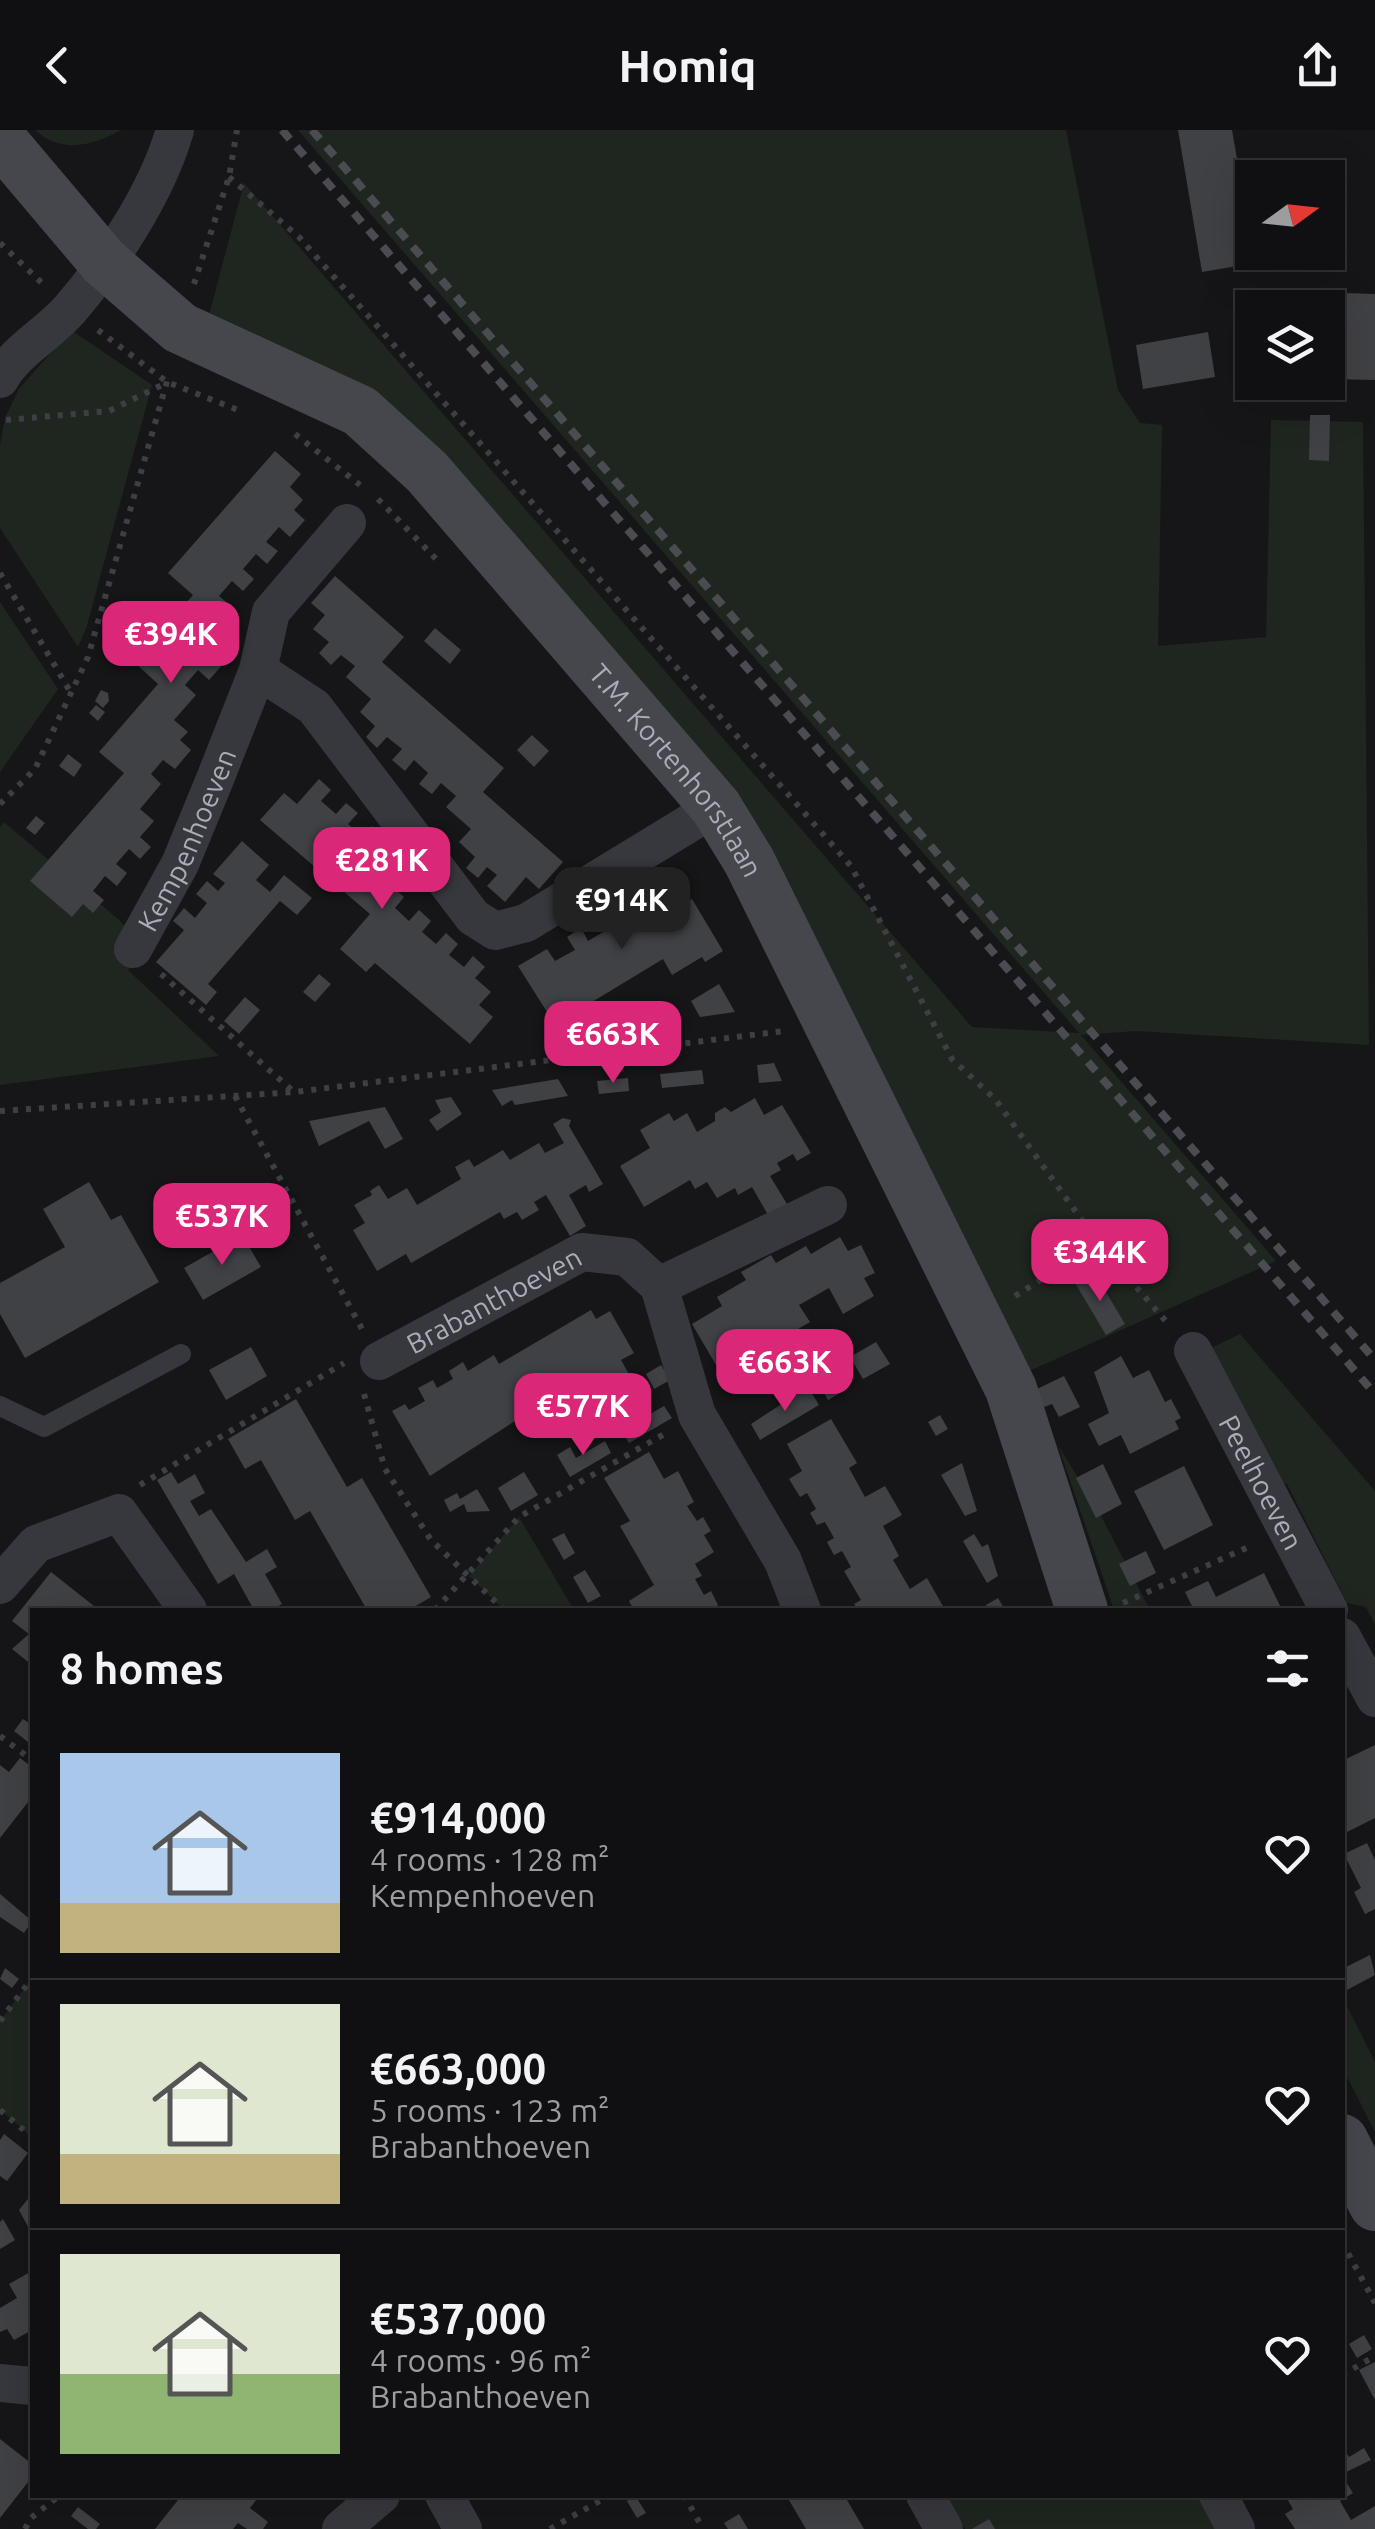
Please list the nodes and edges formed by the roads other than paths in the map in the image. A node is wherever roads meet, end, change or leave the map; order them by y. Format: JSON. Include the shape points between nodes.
{"nodes":[{"id":1,"x":175,"y":130,"type":"edge"},
{"id":2,"x":0,"y":139,"type":"edge"},
{"id":3,"x":104,"y":262,"type":"junction"},
{"id":4,"x":0,"y":379,"type":"edge"},
{"id":5,"x":347,"y":523,"type":"dead end"},
{"id":6,"x":258,"y":670,"type":"junction"},
{"id":7,"x":716,"y":807,"type":"junction"},
{"id":8,"x":133,"y":950,"type":"road end"},
{"id":9,"x":828,"y":1205,"type":"dead end"},
{"id":10,"x":659,"y":1286,"type":"junction"},
{"id":11,"x":1193,"y":1352,"type":"road end"},
{"id":12,"x":182,"y":1354,"type":"dead end"},
{"id":13,"x":379,"y":1361,"type":"road end"},
{"id":14,"x":0,"y":1406,"type":"edge"},
{"id":15,"x":0,"y":1585,"type":"edge"},
{"id":16,"x":187,"y":1608,"type":"edge"},
{"id":17,"x":801,"y":1608,"type":"edge"},
{"id":18,"x":1081,"y":1608,"type":"edge"},
{"id":19,"x":1327,"y":1608,"type":"edge"},
{"id":20,"x":1345,"y":1642,"type":"edge"},
{"id":21,"x":1375,"y":1698,"type":"edge"},
{"id":22,"x":1345,"y":2146,"type":"edge"},
{"id":23,"x":1375,"y":2206,"type":"edge"},
{"id":24,"x":0,"y":2383,"type":"edge"},
{"id":25,"x":30,"y":2386,"type":"edge"},
{"id":26,"x":377,"y":2498,"type":"edge"},
{"id":27,"x":446,"y":2498,"type":"edge"},
{"id":28,"x":928,"y":2498,"type":"edge"},
{"id":29,"x":1220,"y":2498,"type":"edge"},
{"id":30,"x":341,"y":2529,"type":"edge"},
{"id":31,"x":463,"y":2529,"type":"edge"},
{"id":32,"x":944,"y":2529,"type":"edge"},
{"id":33,"x":1236,"y":2529,"type":"edge"}],
"edges":[{"from":1,"to":3,"type":"street","via":[[166,162]]},
{"from":2,"to":3,"type":"street","name":"T.M. Kortenhorstlaan"},
{"from":3,"to":4,"type":"street","via":[[70,310]]},
{"from":3,"to":7,"type":"street","name":"T.M. Kortenhorstlaan","via":[[180,328],[360,411],[426,472]]},
{"from":5,"to":6,"type":"street","name":"Kempenhoeven","via":[[270,612]]},
{"from":6,"to":7,"type":"street","via":[[314,707],[473,917],[496,931],[526,923]]},
{"from":6,"to":8,"type":"street","name":"Kempenhoeven","via":[[180,864]]},
{"from":7,"to":18,"type":"street","name":"T.M. Kortenhorstlaan","via":[[749,860],[1011,1389]]},
{"from":9,"to":10,"type":"street"},
{"from":10,"to":13,"type":"street","name":"Brabanthoeven","via":[[626,1257],[582,1252]]},
{"from":10,"to":17,"type":"street","via":[[697,1415],[783,1561]]},
{"from":11,"to":19,"type":"street","name":"Peelhoeven"},
{"from":12,"to":14,"type":"lane","via":[[44,1427]]},
{"from":15,"to":16,"type":"street","via":[[36,1544],[119,1512]]},
{"from":20,"to":21,"type":"street"},
{"from":22,"to":23,"type":"street"},
{"from":24,"to":25,"type":"street"},
{"from":26,"to":30,"type":"street"},
{"from":27,"to":31,"type":"street"},
{"from":28,"to":32,"type":"street"},
{"from":29,"to":33,"type":"street"}]}
